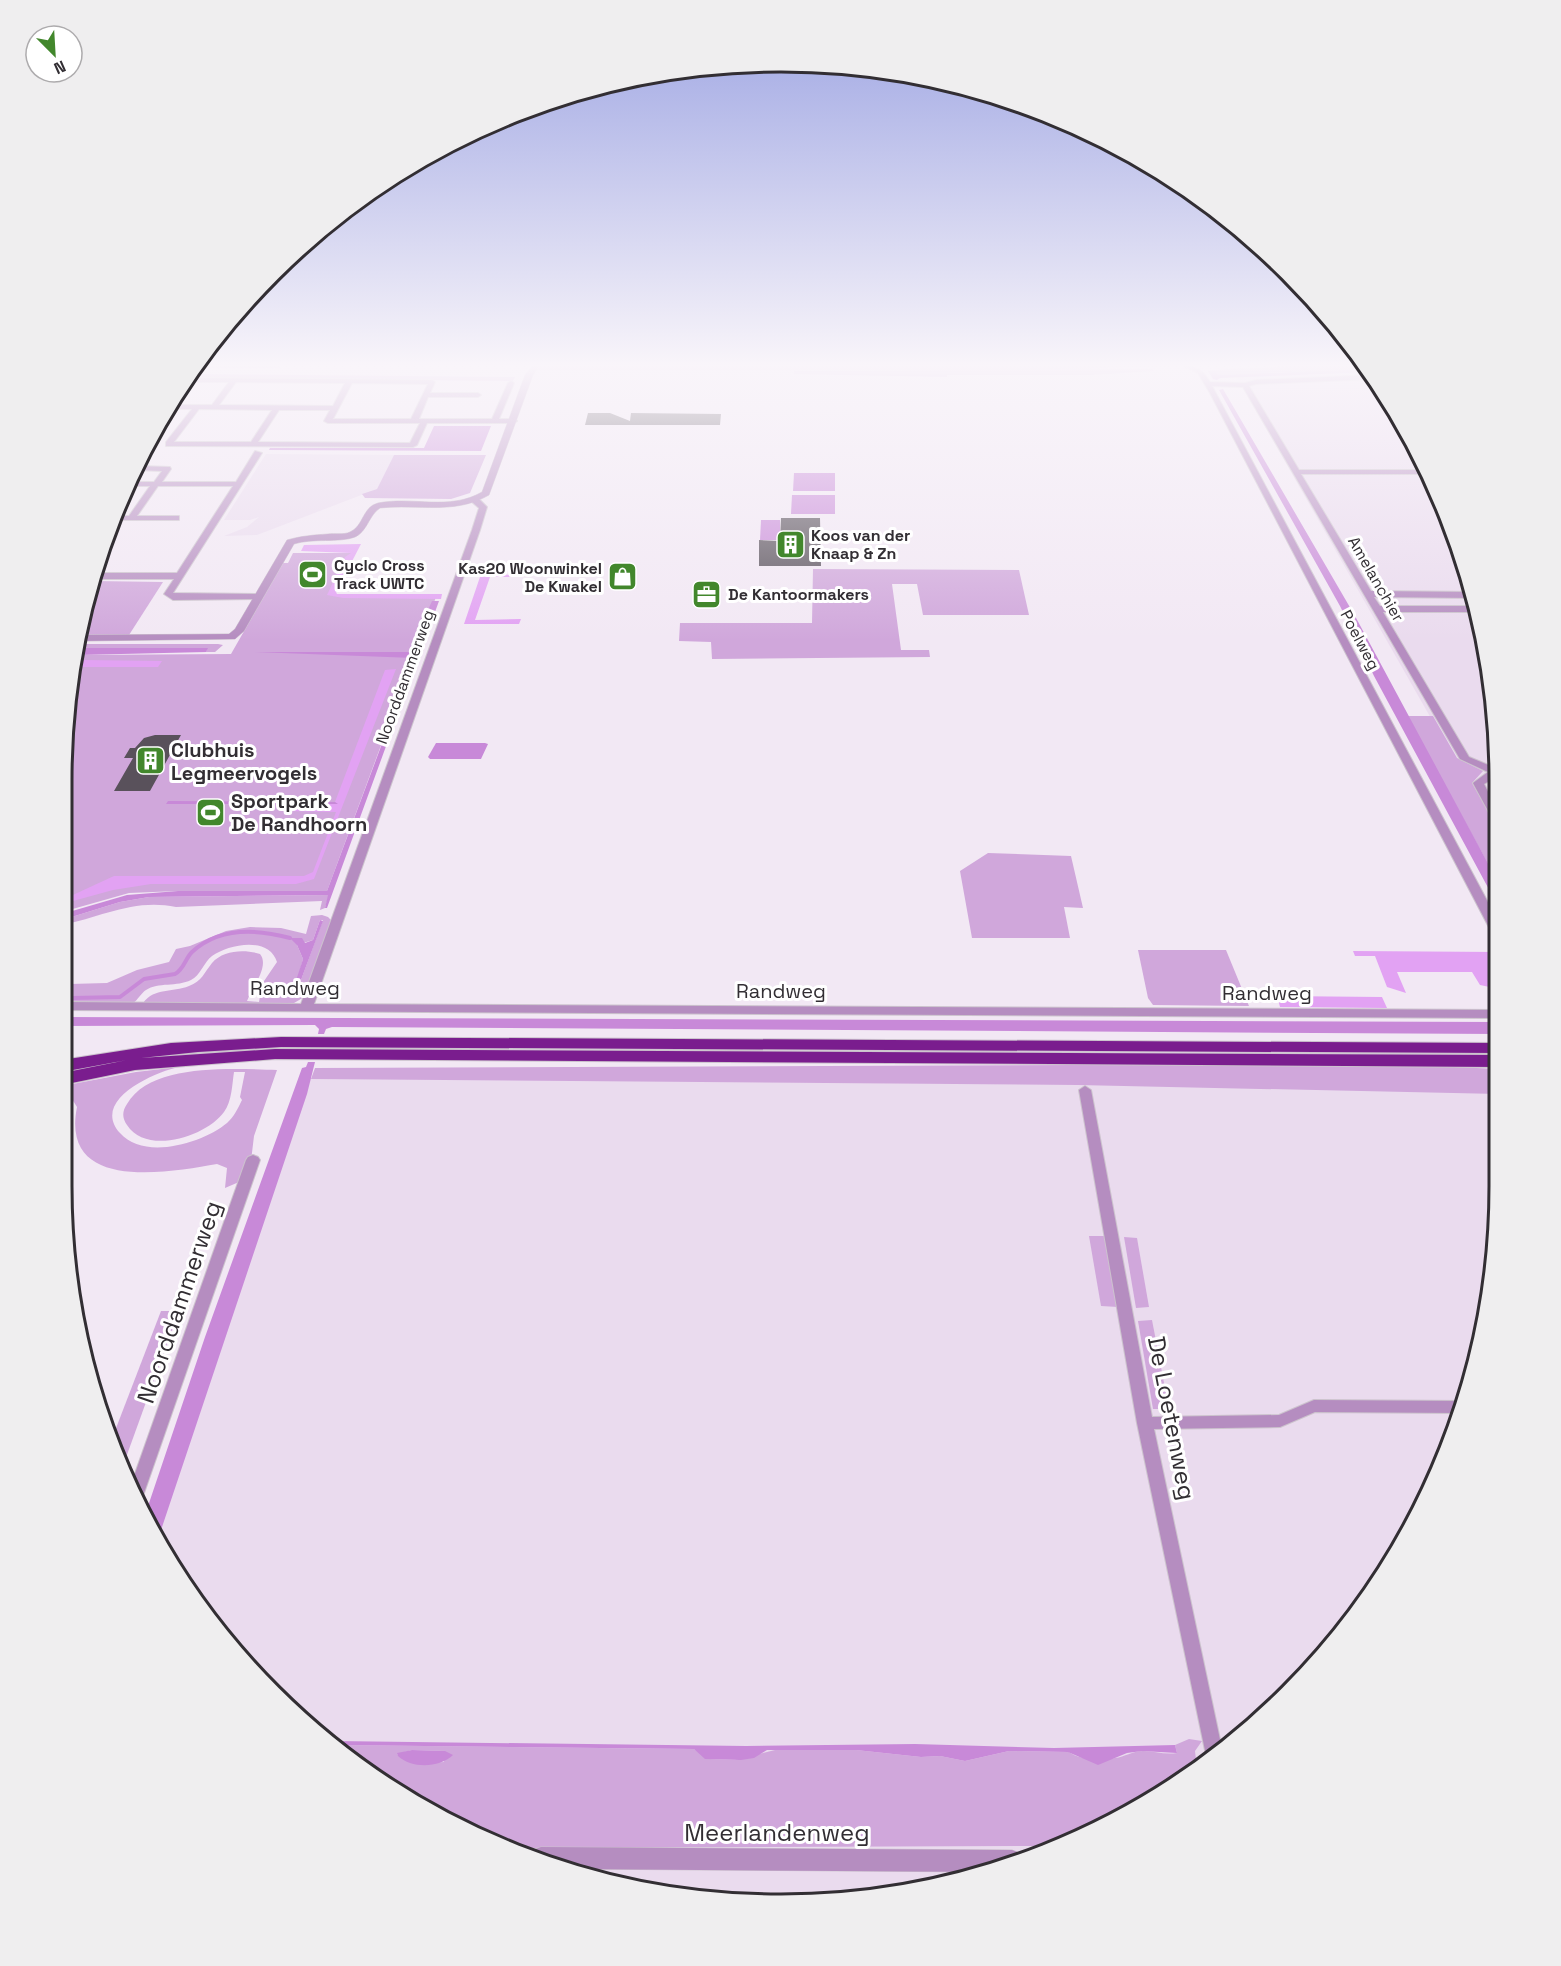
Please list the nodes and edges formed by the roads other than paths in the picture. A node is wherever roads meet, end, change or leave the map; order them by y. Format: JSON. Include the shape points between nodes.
{"nodes":[{"id":1,"x":255,"y":458,"type":"edge"},
{"id":2,"x":499,"y":458,"type":"edge"},
{"id":3,"x":1247,"y":458,"type":"edge"},
{"id":4,"x":1288,"y":458,"type":"edge"},
{"id":5,"x":144,"y":468,"type":"edge"},
{"id":6,"x":1296,"y":472,"type":"junction"},
{"id":7,"x":1418,"y":472,"type":"edge"},
{"id":8,"x":137,"y":484,"type":"edge"},
{"id":9,"x":155,"y":484,"type":"junction"},
{"id":10,"x":238,"y":484,"type":"junction"},
{"id":11,"x":476,"y":500,"type":"junction"},
{"id":12,"x":123,"y":518,"type":"edge"},
{"id":13,"x":131,"y":518,"type":"junction"},
{"id":14,"x":176,"y":518,"type":"dead end"},
{"id":15,"x":103,"y":576,"type":"edge"},
{"id":16,"x":179,"y":576,"type":"junction"},
{"id":17,"x":1367,"y":594,"type":"junction"},
{"id":18,"x":1464,"y":595,"type":"edge"},
{"id":19,"x":257,"y":597,"type":"junction"},
{"id":20,"x":1376,"y":609,"type":"junction"},
{"id":21,"x":1468,"y":609,"type":"edge"},
{"id":22,"x":87,"y":638,"type":"edge"},
{"id":23,"x":1489,"y":769,"type":"edge"},
{"id":24,"x":1489,"y":776,"type":"edge"},
{"id":25,"x":1489,"y":803,"type":"edge"},
{"id":26,"x":1489,"y":916,"type":"edge"},
{"id":27,"x":72,"y":1006,"type":"edge"},
{"id":28,"x":306,"y":1008,"type":"junction"},
{"id":29,"x":1489,"y":1014,"type":"edge"},
{"id":30,"x":1489,"y":1048,"type":"edge"},
{"id":31,"x":1489,"y":1061,"type":"edge"},
{"id":32,"x":72,"y":1064,"type":"edge"},
{"id":33,"x":72,"y":1077,"type":"edge"},
{"id":34,"x":1086,"y":1090,"type":"dead end"},
{"id":35,"x":253,"y":1160,"type":"dead end"},
{"id":36,"x":1453,"y":1407,"type":"edge"},
{"id":37,"x":1145,"y":1423,"type":"junction"},
{"id":38,"x":139,"y":1485,"type":"edge"},
{"id":39,"x":1212,"y":1748,"type":"edge"},
{"id":40,"x":560,"y":1858,"type":"edge"},
{"id":41,"x":993,"y":1861,"type":"edge"}],
"edges":[{"from":1,"to":10,"type":"street"},
{"from":2,"to":11,"type":"street","via":[[486,493]]},
{"from":3,"to":26,"type":"street","name":"Poelweg"},
{"from":4,"to":6,"type":"street","name":"Amelanchier"},
{"from":5,"to":9,"type":"street","via":[[167,469]]},
{"from":6,"to":7,"type":"street"},
{"from":6,"to":17,"type":"street","name":"Amelanchier"},
{"from":8,"to":9,"type":"street"},
{"from":9,"to":10,"type":"street"},
{"from":9,"to":13,"type":"street"},
{"from":10,"to":16,"type":"street"},
{"from":11,"to":19,"type":"street","via":[[378,506],[369,511],[352,535],[290,542]]},
{"from":11,"to":28,"type":"street","name":"Noorddammerweg","via":[[483,507],[476,530]]},
{"from":12,"to":13,"type":"street"},
{"from":13,"to":14,"type":"street"},
{"from":15,"to":16,"type":"street"},
{"from":16,"to":19,"type":"street","via":[[169,596]]},
{"from":17,"to":18,"type":"street"},
{"from":17,"to":20,"type":"street","name":"Amelanchier"},
{"from":19,"to":22,"type":"street","via":[[237,633],[228,638]]},
{"from":20,"to":21,"type":"street"},
{"from":20,"to":23,"type":"street","name":"Amelanchier","via":[[1465,759]]},
{"from":24,"to":25,"type":"street","via":[[1478,783]]},
{"from":27,"to":28,"type":"street","name":"Randweg"},
{"from":28,"to":29,"type":"street","name":"Randweg"},
{"from":30,"to":32,"type":"highway","via":[[281,1042],[134,1051]]},
{"from":31,"to":33,"type":"highway","via":[[275,1054],[135,1064]]},
{"from":34,"to":37,"type":"street","name":"De Loetenweg"},
{"from":35,"to":38,"type":"street","name":"Noorddammerweg"},
{"from":36,"to":37,"type":"street","via":[[1314,1406],[1280,1421]]},
{"from":37,"to":39,"type":"street","name":"De Loetenweg"},
{"from":40,"to":41,"type":"street","name":"Meerlandenweg"}]}
